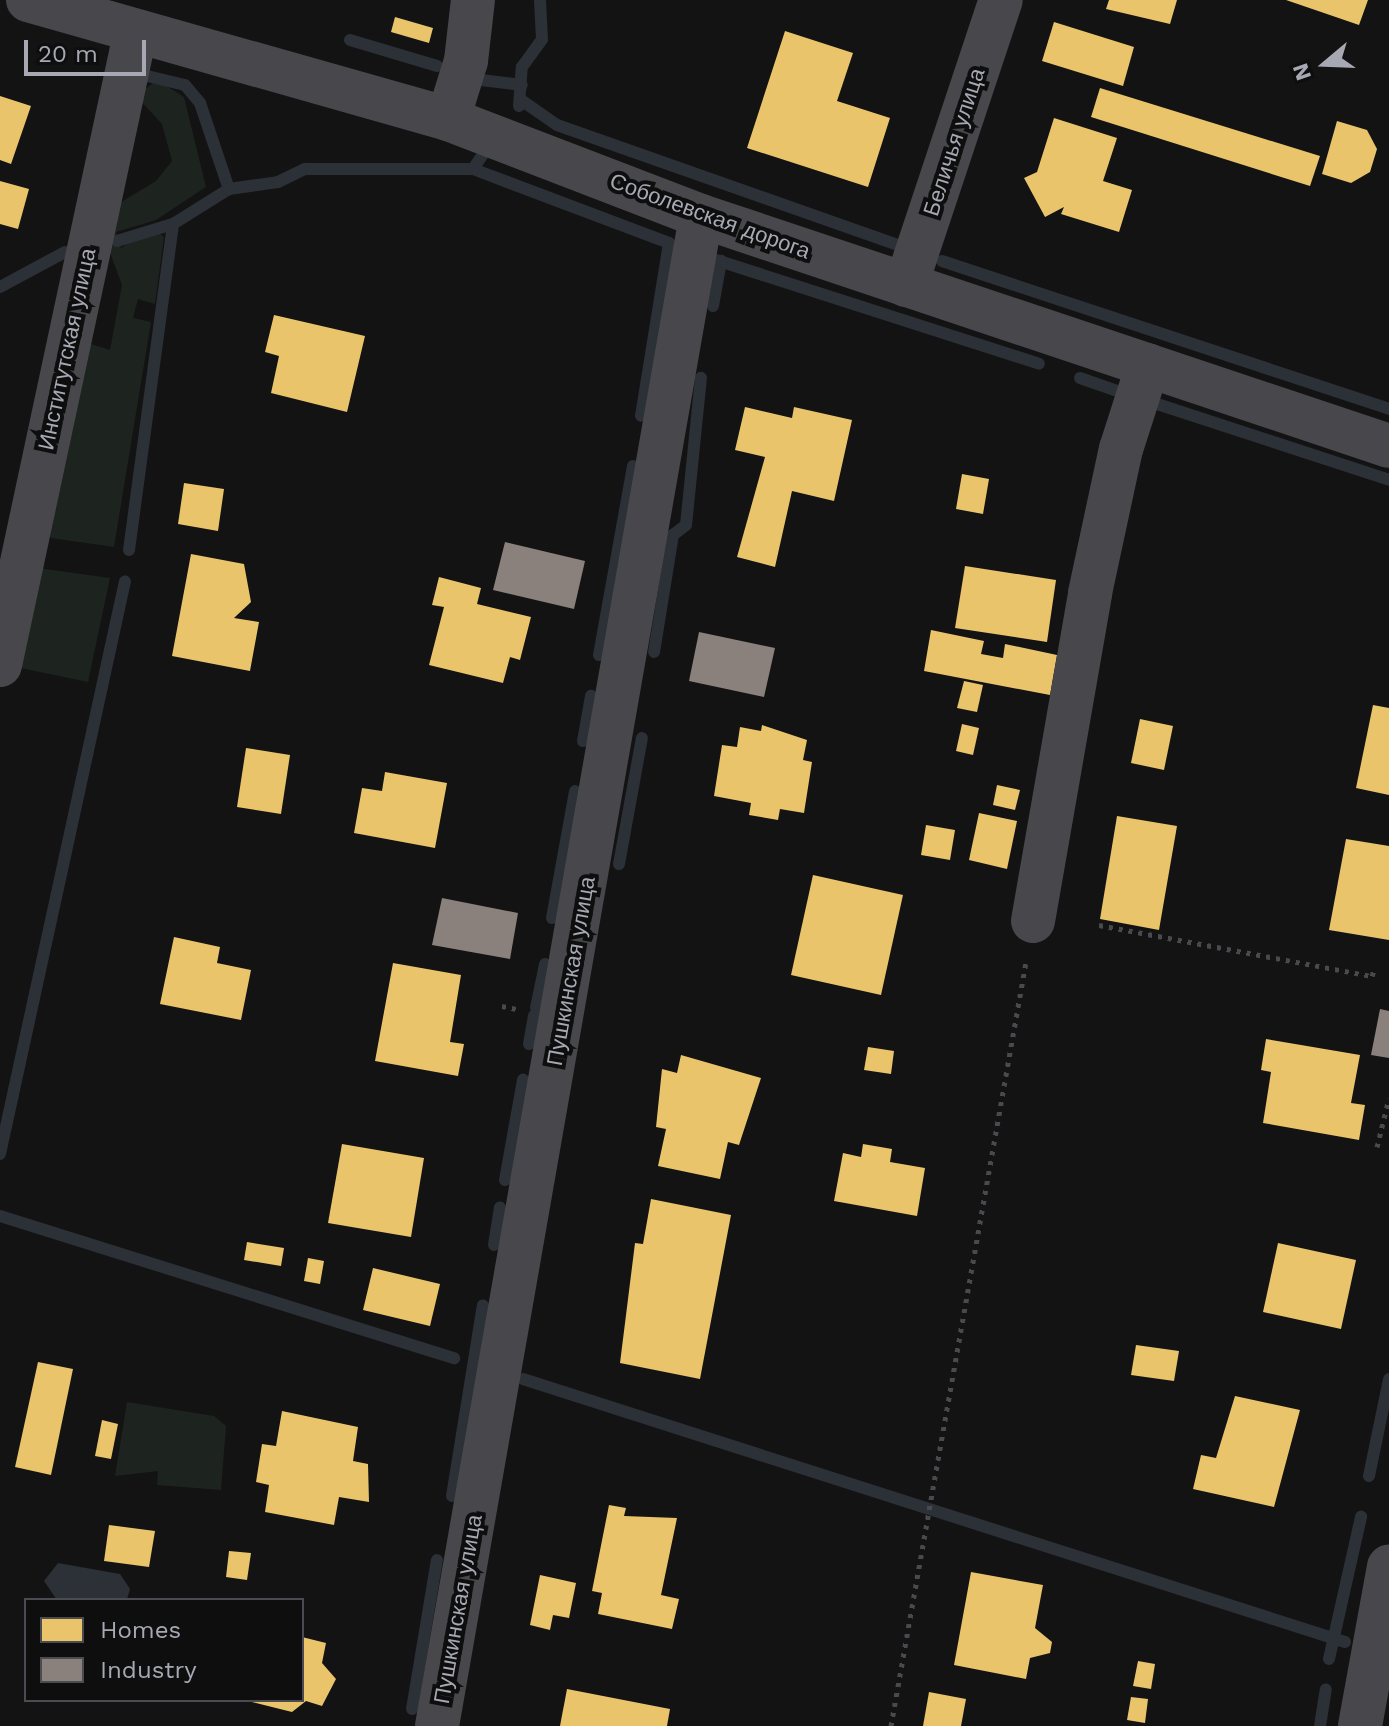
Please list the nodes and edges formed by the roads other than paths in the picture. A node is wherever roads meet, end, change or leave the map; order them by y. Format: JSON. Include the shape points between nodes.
{"nodes":[{"id":1,"x":28,"y":0,"type":"edge"},
{"id":2,"x":473,"y":0,"type":"edge"},
{"id":3,"x":1001,"y":0,"type":"edge"},
{"id":4,"x":128,"y":57,"type":"junction"},
{"id":5,"x":448,"y":119,"type":"junction"},
{"id":6,"x":701,"y":216,"type":"junction"},
{"id":7,"x":906,"y":285,"type":"junction"},
{"id":8,"x":1140,"y":388,"type":"junction"},
{"id":9,"x":1389,"y":446,"type":"edge"},
{"id":10,"x":0,"y":665,"type":"edge"},
{"id":11,"x":1033,"y":921,"type":"road end"},
{"id":12,"x":1389,"y":1567,"type":"edge"},
{"id":13,"x":437,"y":1726,"type":"edge"},
{"id":14,"x":1360,"y":1726,"type":"edge"}],
"edges":[{"from":1,"to":4,"type":"street","name":"Соболевская дорога"},
{"from":2,"to":5,"type":"street","via":[[466,61]]},
{"from":3,"to":7,"type":"street","name":"Беличья улица"},
{"from":4,"to":5,"type":"street","name":"Соболевская дорога"},
{"from":4,"to":10,"type":"street","name":"Институтская улица"},
{"from":5,"to":6,"type":"street","name":"Соболевская дорога"},
{"from":6,"to":7,"type":"street","name":"Соболевская дорога"},
{"from":6,"to":13,"type":"street","name":"Пушкинская улица"},
{"from":7,"to":8,"type":"street","name":"Соболевская дорога"},
{"from":8,"to":9,"type":"street","name":"Соболевская дорога"},
{"from":8,"to":11,"type":"street","via":[[1090,593]]},
{"from":12,"to":14,"type":"street"}]}
